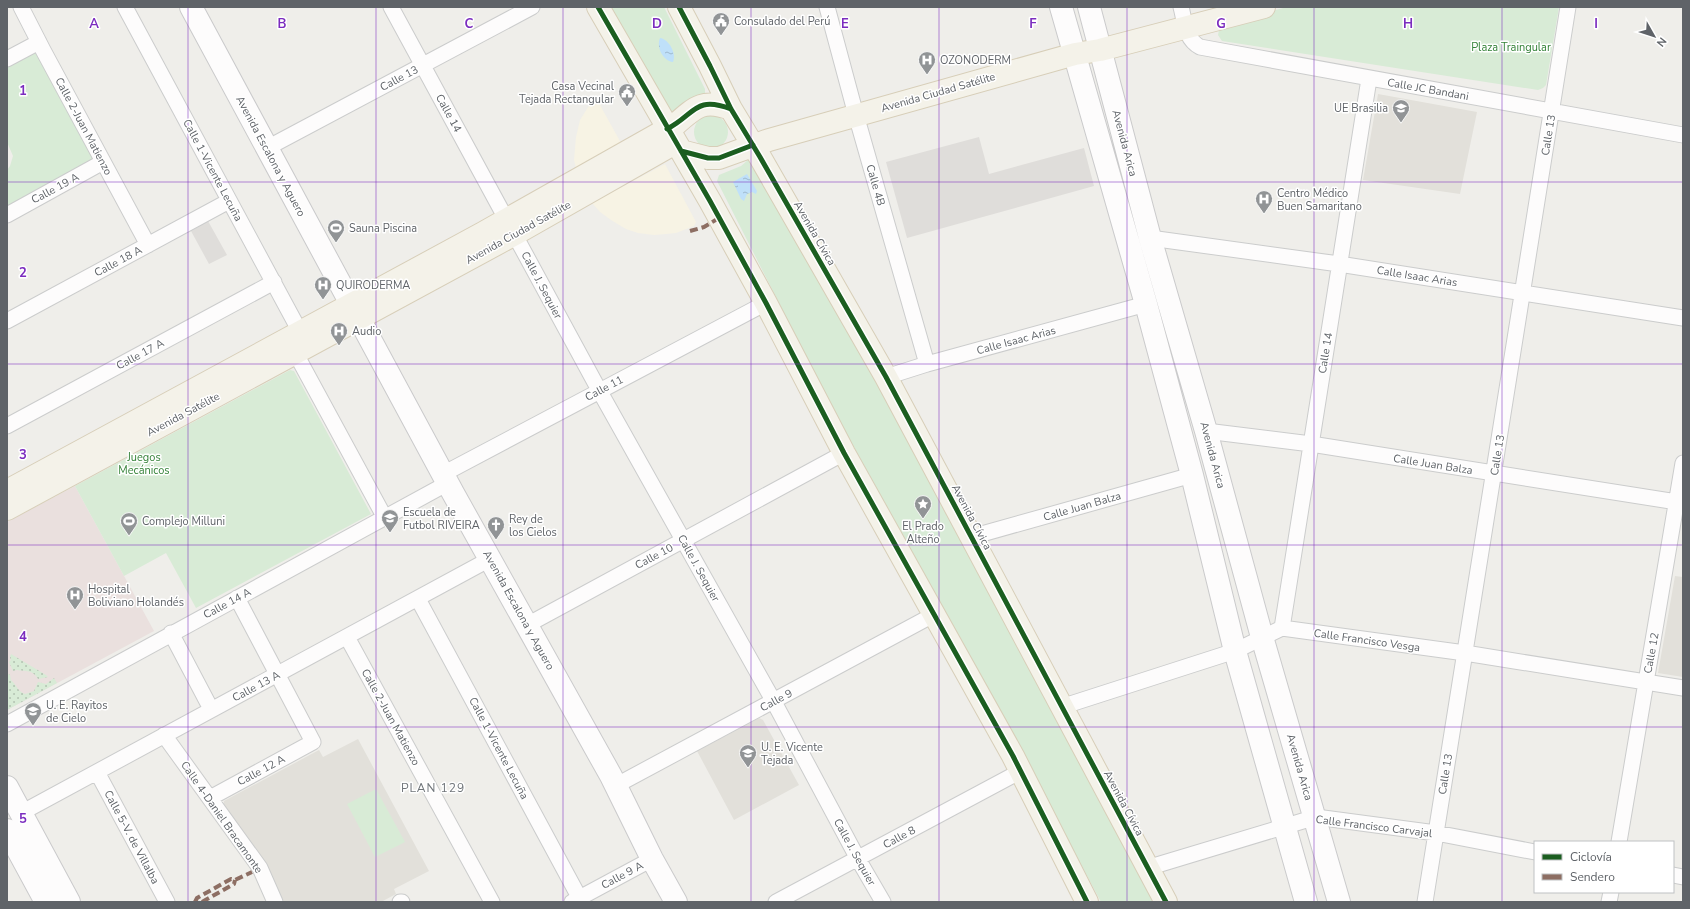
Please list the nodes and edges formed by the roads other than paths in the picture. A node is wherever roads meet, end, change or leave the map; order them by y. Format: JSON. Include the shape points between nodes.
{"nodes":[{"id":1,"x":22,"y":7,"type":"edge"},
{"id":2,"x":125,"y":7,"type":"edge"},
{"id":3,"x":191,"y":7,"type":"edge"},
{"id":4,"x":392,"y":7,"type":"edge"},
{"id":5,"x":532,"y":7,"type":"edge"},
{"id":6,"x":598,"y":7,"type":"edge"},
{"id":7,"x":679,"y":7,"type":"edge"},
{"id":8,"x":827,"y":7,"type":"edge"},
{"id":9,"x":1061,"y":7,"type":"edge"},
{"id":10,"x":1089,"y":7,"type":"edge"},
{"id":11,"x":1264,"y":7,"type":"edge"},
{"id":12,"x":1568,"y":7,"type":"edge"},
{"id":13,"x":1183,"y":17,"type":"edge"},
{"id":14,"x":39,"y":42,"type":"junction"},
{"id":15,"x":1100,"y":50,"type":"junction"},
{"id":16,"x":1075,"y":54,"type":"junction"},
{"id":17,"x":7,"y":59,"type":"edge"},
{"id":18,"x":422,"y":65,"type":"junction"},
{"id":19,"x":1369,"y":79,"type":"junction"},
{"id":20,"x":731,"y":109,"type":"junction"},
{"id":21,"x":1551,"y":110,"type":"junction"},
{"id":22,"x":856,"y":115,"type":"junction"},
{"id":23,"x":1683,"y":135,"type":"edge"},
{"id":24,"x":674,"y":141,"type":"junction"},
{"id":25,"x":753,"y":145,"type":"junction"},
{"id":26,"x":267,"y":148,"type":"junction"},
{"id":27,"x":103,"y":162,"type":"junction"},
{"id":28,"x":229,"y":201,"type":"junction"},
{"id":29,"x":7,"y":215,"type":"edge"},
{"id":30,"x":511,"y":227,"type":"junction"},
{"id":31,"x":1150,"y":238,"type":"junction"},
{"id":32,"x":148,"y":245,"type":"junction"},
{"id":33,"x":1339,"y":264,"type":"junction"},
{"id":34,"x":274,"y":282,"type":"junction"},
{"id":35,"x":1523,"y":292,"type":"junction"},
{"id":36,"x":766,"y":303,"type":"junction"},
{"id":37,"x":1146,"y":304,"type":"junction"},
{"id":38,"x":356,"y":312,"type":"junction"},
{"id":39,"x":1683,"y":318,"type":"edge"},
{"id":40,"x":7,"y":321,"type":"edge"},
{"id":41,"x":302,"y":344,"type":"junction"},
{"id":42,"x":926,"y":364,"type":"junction"},
{"id":43,"x":886,"y":377,"type":"junction"},
{"id":44,"x":599,"y":390,"type":"junction"},
{"id":45,"x":7,"y":426,"type":"edge"},
{"id":46,"x":1206,"y":431,"type":"junction"},
{"id":47,"x":1311,"y":444,"type":"junction"},
{"id":48,"x":103,"y":449,"type":"junction"},
{"id":49,"x":844,"y":453,"type":"junction"},
{"id":50,"x":1683,"y":463,"type":"edge"},
{"id":51,"x":1493,"y":474,"type":"junction"},
{"id":52,"x":1192,"y":475,"type":"junction"},
{"id":53,"x":446,"y":479,"type":"junction"},
{"id":54,"x":7,"y":491,"type":"edge"},
{"id":55,"x":1680,"y":503,"type":"edge"},
{"id":56,"x":7,"y":509,"type":"edge"},
{"id":57,"x":385,"y":518,"type":"junction"},
{"id":58,"x":971,"y":537,"type":"junction"},
{"id":59,"x":684,"y":540,"type":"junction"},
{"id":60,"x":490,"y":559,"type":"junction"},
{"id":61,"x":237,"y":598,"type":"junction"},
{"id":62,"x":418,"y":598,"type":"junction"},
{"id":63,"x":935,"y":614,"type":"junction"},
{"id":64,"x":527,"y":625,"type":"junction"},
{"id":65,"x":1282,"y":628,"type":"junction"},
{"id":66,"x":172,"y":633,"type":"junction"},
{"id":67,"x":1262,"y":636,"type":"junction"},
{"id":68,"x":347,"y":637,"type":"junction"},
{"id":69,"x":1235,"y":650,"type":"junction"},
{"id":70,"x":1465,"y":654,"type":"junction"},
{"id":71,"x":277,"y":674,"type":"junction"},
{"id":72,"x":1646,"y":682,"type":"junction"},
{"id":73,"x":1683,"y":688,"type":"edge"},
{"id":74,"x":774,"y":702,"type":"junction"},
{"id":75,"x":1062,"y":706,"type":"junction"},
{"id":76,"x":211,"y":709,"type":"junction"},
{"id":77,"x":7,"y":724,"type":"edge"},
{"id":78,"x":164,"y":735,"type":"junction"},
{"id":79,"x":1021,"y":771,"type":"junction"},
{"id":80,"x":97,"y":772,"type":"junction"},
{"id":81,"x":615,"y":786,"type":"junction"},
{"id":82,"x":7,"y":787,"type":"edge"},
{"id":83,"x":210,"y":798,"type":"junction"},
{"id":84,"x":14,"y":816,"type":"edge"},
{"id":85,"x":1315,"y":818,"type":"junction"},
{"id":86,"x":1285,"y":827,"type":"junction"},
{"id":87,"x":7,"y":830,"type":"edge"},
{"id":88,"x":1436,"y":833,"type":"junction"},
{"id":89,"x":1619,"y":841,"type":"edge"},
{"id":90,"x":1534,"y":852,"type":"edge"},
{"id":91,"x":652,"y":859,"type":"junction"},
{"id":92,"x":858,"y":859,"type":"junction"},
{"id":93,"x":1147,"y":868,"type":"junction"},
{"id":94,"x":575,"y":900,"type":"edge"},
{"id":95,"x":46,"y":902,"type":"edge"},
{"id":96,"x":69,"y":902,"type":"edge"},
{"id":97,"x":167,"y":902,"type":"edge"},
{"id":98,"x":275,"y":902,"type":"edge"},
{"id":99,"x":492,"y":902,"type":"edge"},
{"id":100,"x":676,"y":902,"type":"edge"},
{"id":101,"x":776,"y":902,"type":"edge"},
{"id":102,"x":883,"y":902,"type":"edge"},
{"id":103,"x":1087,"y":902,"type":"edge"},
{"id":104,"x":1166,"y":902,"type":"edge"},
{"id":105,"x":1306,"y":902,"type":"edge"},
{"id":106,"x":1339,"y":902,"type":"edge"},
{"id":107,"x":1424,"y":902,"type":"edge"}],
"edges":[{"from":1,"to":14,"type":"street","name":"Calle 2-Juan Matienzo"},
{"from":2,"to":28,"type":"street","name":"Calle 1-Vicente Lecuña"},
{"from":3,"to":26,"type":"street","name":"Avenida Escalona y Aguero"},
{"from":4,"to":18,"type":"street","name":"Calle 14"},
{"from":5,"to":18,"type":"street","name":"Calle 13"},
{"from":6,"to":24,"type":"main road"},
{"from":7,"to":20,"type":"main road"},
{"from":8,"to":22,"type":"street","name":"Calle 4B"},
{"from":9,"to":16,"type":"street"},
{"from":10,"to":15,"type":"street","name":"Avenida Arica"},
{"from":11,"to":13,"type":"main road","name":"Avenida Ciudad Satélite"},
{"from":12,"to":21,"type":"street","name":"Calle 13"},
{"from":13,"to":15,"type":"main road","name":"Avenida Ciudad Satélite"},
{"from":13,"to":19,"type":"street","name":"Calle JC Bandani","via":[[1188,37],[1200,47]]},
{"from":14,"to":17,"type":"street"},
{"from":14,"to":27,"type":"street","name":"Calle 2-Juan Matienzo"},
{"from":15,"to":16,"type":"main road","name":"Avenida Ciudad Satélite"},
{"from":15,"to":31,"type":"street","name":"Avenida Arica"},
{"from":16,"to":22,"type":"main road","name":"Avenida Ciudad Satélite"},
{"from":16,"to":37,"type":"street"},
{"from":18,"to":26,"type":"street","name":"Calle 13"},
{"from":18,"to":30,"type":"street","name":"Calle 14"},
{"from":19,"to":21,"type":"street","name":"Calle JC Bandani"},
{"from":19,"to":33,"type":"street","name":"Calle 14"},
{"from":20,"to":24,"type":"main road","name":"Avenida Ciudad Satélite","via":[[717,104],[698,107],[676,124]]},
{"from":20,"to":25,"type":"main road","name":"Avenida Cívica"},
{"from":21,"to":23,"type":"street","name":"Calle JC Bandani"},
{"from":21,"to":35,"type":"street","name":"Calle 13"},
{"from":22,"to":25,"type":"main road","name":"Avenida Ciudad Satélite"},
{"from":22,"to":42,"type":"street","name":"Calle 4B"},
{"from":24,"to":25,"type":"main road","name":"Avenida Ciudad Satélite","via":[[708,158],[719,158]]},
{"from":24,"to":30,"type":"main road","name":"Avenida Ciudad Satélite"},
{"from":24,"to":36,"type":"main road"},
{"from":25,"to":43,"type":"main road","name":"Avenida Cívica"},
{"from":26,"to":38,"type":"street","name":"Avenida Escalona y Aguero"},
{"from":27,"to":29,"type":"street","name":"Calle 19 A"},
{"from":27,"to":32,"type":"street","name":"Calle 2-Juan Matienzo"},
{"from":28,"to":32,"type":"street","name":"Calle 18 A"},
{"from":28,"to":34,"type":"street","name":"Calle 1-Vicente Lecuña"},
{"from":30,"to":38,"type":"main road","name":"Avenida Ciudad Satélite"},
{"from":30,"to":44,"type":"street","name":"Calle J. Sequier"},
{"from":31,"to":33,"type":"street","name":"Calle Isaac Arias"},
{"from":31,"to":46,"type":"street","name":"Avenida Arica"},
{"from":32,"to":40,"type":"street","name":"Calle 18 A"},
{"from":33,"to":35,"type":"street","name":"Calle Isaac Arias"},
{"from":33,"to":47,"type":"street","name":"Calle 14"},
{"from":34,"to":41,"type":"street","name":"Calle 1-Vicente Lecuña"},
{"from":34,"to":45,"type":"street","name":"Calle 17 A"},
{"from":35,"to":39,"type":"street","name":"Calle Isaac Arias"},
{"from":35,"to":51,"type":"street","name":"Calle 13"},
{"from":36,"to":44,"type":"street","name":"Calle 11"},
{"from":36,"to":49,"type":"main road"},
{"from":37,"to":42,"type":"street","name":"Calle Isaac Arias"},
{"from":37,"to":52,"type":"street"},
{"from":38,"to":41,"type":"main road","name":"Avenida Satélite"},
{"from":38,"to":53,"type":"street","name":"Avenida Escalona y Aguero"},
{"from":41,"to":48,"type":"main road","name":"Avenida Satélite"},
{"from":41,"to":57,"type":"street","name":"Calle 1-Vicente Lecuña"},
{"from":42,"to":43,"type":"street","name":"Calle Isaac Arias"},
{"from":43,"to":58,"type":"main road","name":"Avenida Cívica"},
{"from":44,"to":53,"type":"street","name":"Calle 11"},
{"from":44,"to":59,"type":"street","name":"Calle J. Sequier"},
{"from":46,"to":47,"type":"street","name":"Calle Juan Balza"},
{"from":46,"to":67,"type":"street","name":"Avenida Arica"},
{"from":47,"to":51,"type":"street","name":"Calle Juan Balza"},
{"from":47,"to":65,"type":"street","name":"Calle 14"},
{"from":48,"to":54,"type":"main road","name":"Avenida Satélite"},
{"from":48,"to":56,"type":"main road","name":"Avenida Satélite"},
{"from":49,"to":59,"type":"street","name":"Calle 10"},
{"from":49,"to":63,"type":"main road"},
{"from":50,"to":55,"type":"street","name":"Calle 12"},
{"from":51,"to":55,"type":"street","name":"Calle Juan Balza"},
{"from":51,"to":70,"type":"street","name":"Calle 13"},
{"from":52,"to":58,"type":"street","name":"Calle Juan Balza"},
{"from":52,"to":69,"type":"street"},
{"from":53,"to":57,"type":"street","name":"Calle 14 A"},
{"from":53,"to":60,"type":"street","name":"Avenida Escalona y Aguero"},
{"from":55,"to":72,"type":"street","name":"Calle 12"},
{"from":57,"to":61,"type":"street","name":"Calle 14 A"},
{"from":58,"to":75,"type":"main road","name":"Avenida Cívica"},
{"from":59,"to":64,"type":"street","name":"Calle 10"},
{"from":59,"to":74,"type":"street","name":"Calle J. Sequier"},
{"from":60,"to":62,"type":"street","name":"Calle 13 A"},
{"from":60,"to":64,"type":"street","name":"Avenida Escalona y Aguero"},
{"from":61,"to":66,"type":"street","name":"Calle 14 A"},
{"from":61,"to":71,"type":"street"},
{"from":62,"to":68,"type":"street","name":"Calle 13 A"},
{"from":62,"to":94,"type":"street","name":"Calle 1-Vicente Lecuña"},
{"from":63,"to":74,"type":"street","name":"Calle 9"},
{"from":63,"to":79,"type":"main road"},
{"from":64,"to":81,"type":"street","name":"Avenida Escalona y Aguero"},
{"from":65,"to":67,"type":"street","name":"Calle Francisco Vesga"},
{"from":65,"to":70,"type":"street","name":"Calle Francisco Vesga"},
{"from":66,"to":76,"type":"street"},
{"from":66,"to":77,"type":"street","name":"Calle 14 A"},
{"from":67,"to":69,"type":"street","name":"Calle Francisco Vesga"},
{"from":67,"to":85,"type":"street","name":"Avenida Arica"},
{"from":68,"to":71,"type":"street","name":"Calle 13 A"},
{"from":68,"to":99,"type":"street","name":"Calle 2-Juan Matienzo"},
{"from":69,"to":75,"type":"street","name":"Calle Francisco Vesga"},
{"from":69,"to":86,"type":"street"},
{"from":70,"to":72,"type":"street","name":"Calle Francisco Vesga"},
{"from":70,"to":88,"type":"street","name":"Calle 13"},
{"from":71,"to":76,"type":"street","name":"Calle 13 A"},
{"from":71,"to":83,"type":"street","name":"Calle 12 A","via":[[313,742]]},
{"from":72,"to":73,"type":"street","name":"Calle Francisco Vesga"},
{"from":72,"to":89,"type":"street","name":"Calle 12"},
{"from":74,"to":81,"type":"street","name":"Calle 9"},
{"from":74,"to":92,"type":"street","name":"Calle J. Sequier"},
{"from":75,"to":93,"type":"main road","name":"Avenida Cívica"},
{"from":76,"to":78,"type":"street","name":"Calle 13 A"},
{"from":78,"to":80,"type":"street","name":"Calle 13 A"},
{"from":78,"to":83,"type":"street","name":"Calle 4-Daniel Bracamonte"},
{"from":79,"to":92,"type":"street","name":"Calle 8"},
{"from":79,"to":103,"type":"main road"},
{"from":80,"to":84,"type":"street","name":"Calle 13 A"},
{"from":80,"to":97,"type":"street","name":"Calle 5-V. de Villalba"},
{"from":81,"to":91,"type":"street","name":"Avenida Escalona y Aguero"},
{"from":82,"to":84,"type":"street"},
{"from":83,"to":98,"type":"street","name":"Calle 4-Daniel Bracamonte","via":[[260,868]]},
{"from":84,"to":96,"type":"street"},
{"from":85,"to":86,"type":"street","name":"Calle Francisco Carvajal"},
{"from":85,"to":88,"type":"street","name":"Calle Francisco Carvajal"},
{"from":85,"to":106,"type":"street","name":"Avenida Arica"},
{"from":86,"to":93,"type":"street","name":"Calle Francisco Carvajal"},
{"from":86,"to":105,"type":"street"},
{"from":87,"to":95,"type":"street"},
{"from":88,"to":90,"type":"street","name":"Calle Francisco Carvajal"},
{"from":88,"to":107,"type":"street","name":"Calle 13"},
{"from":91,"to":94,"type":"street","name":"Calle 9 A"},
{"from":91,"to":100,"type":"street","name":"Avenida Escalona y Aguero"},
{"from":92,"to":101,"type":"street","name":"Calle 8"},
{"from":92,"to":102,"type":"street","name":"Calle J. Sequier"},
{"from":93,"to":104,"type":"main road","name":"Avenida Cívica"}]}
